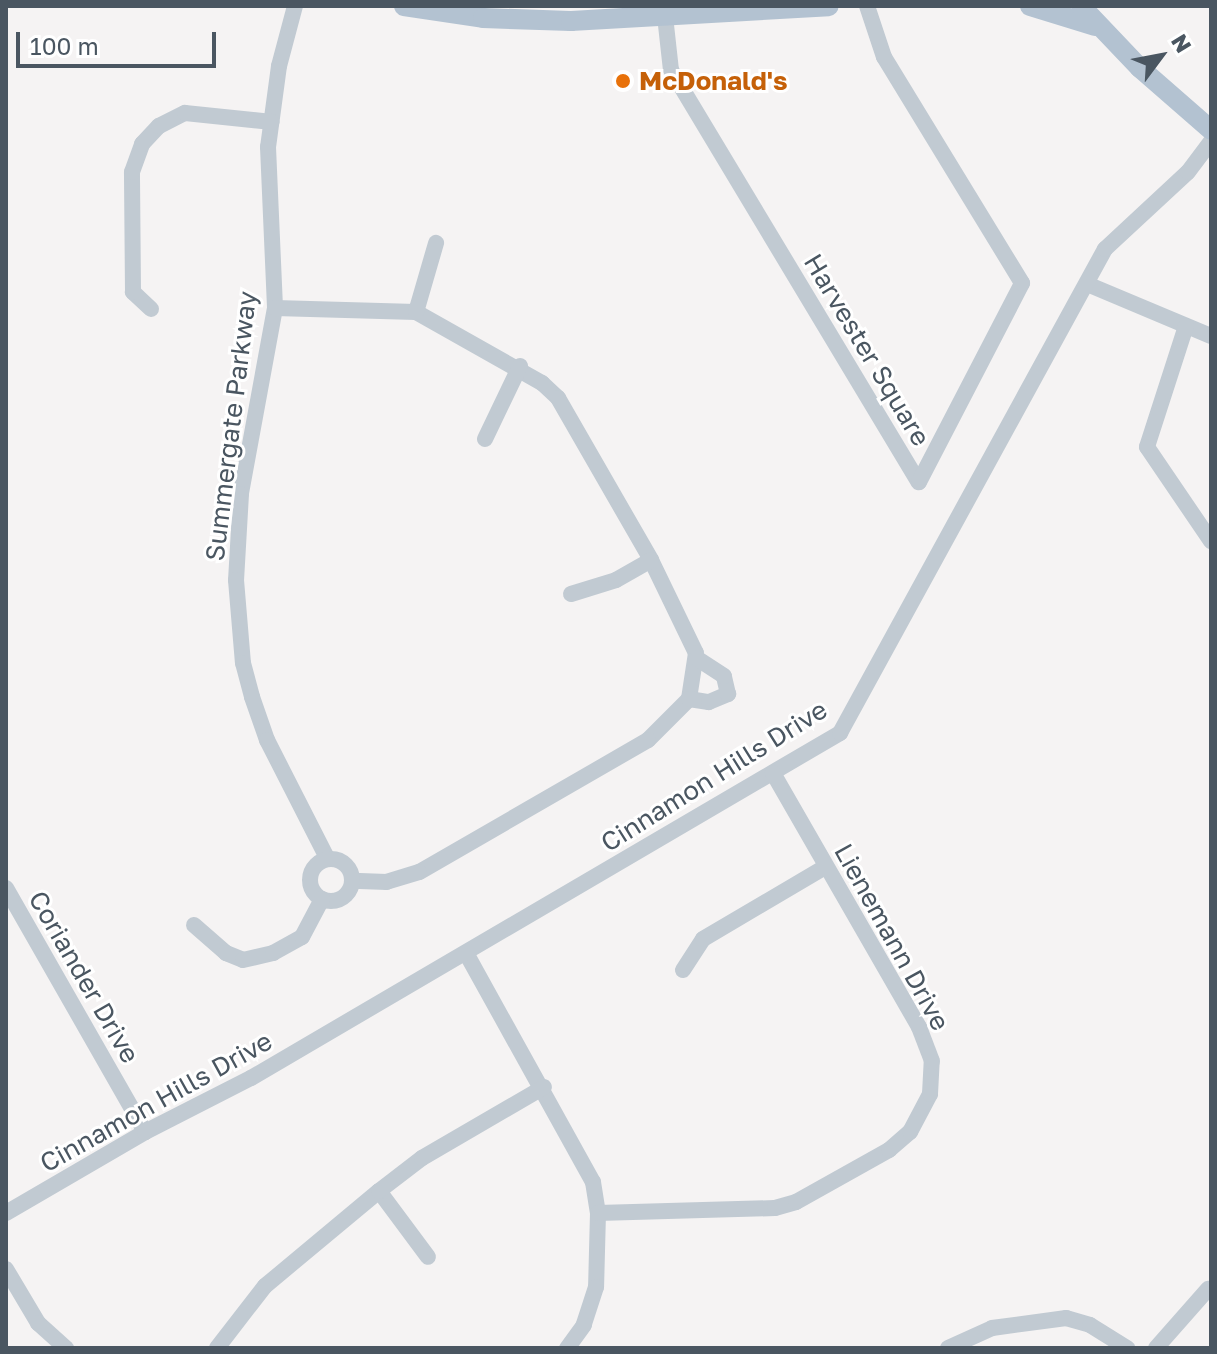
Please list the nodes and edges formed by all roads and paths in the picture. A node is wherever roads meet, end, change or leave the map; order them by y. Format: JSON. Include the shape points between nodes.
{"nodes":[{"id":1,"x":295,"y":6,"type":"edge"},
{"id":2,"x":404,"y":6,"type":"edge"},
{"id":3,"x":829,"y":6,"type":"edge"},
{"id":4,"x":867,"y":6,"type":"edge"},
{"id":5,"x":1030,"y":6,"type":"edge"},
{"id":6,"x":1081,"y":6,"type":"edge"},
{"id":7,"x":484,"y":12,"type":"edge"},
{"id":8,"x":665,"y":16,"type":"junction"},
{"id":9,"x":1102,"y":28,"type":"junction"},
{"id":10,"x":272,"y":122,"type":"junction"},
{"id":11,"x":1211,"y":130,"type":"edge"},
{"id":12,"x":1211,"y":142,"type":"edge"},
{"id":13,"x":436,"y":243,"type":"dead end"},
{"id":14,"x":1087,"y":284,"type":"junction"},
{"id":15,"x":275,"y":308,"type":"junction"},
{"id":16,"x":151,"y":309,"type":"dead end"},
{"id":17,"x":416,"y":312,"type":"junction"},
{"id":18,"x":1186,"y":326,"type":"junction"},
{"id":19,"x":1211,"y":336,"type":"edge"},
{"id":20,"x":520,"y":366,"type":"junction"},
{"id":21,"x":485,"y":439,"type":"dead end"},
{"id":22,"x":1211,"y":541,"type":"edge"},
{"id":23,"x":651,"y":560,"type":"junction"},
{"id":24,"x":571,"y":594,"type":"dead end"},
{"id":25,"x":696,"y":658,"type":"junction"},
{"id":26,"x":689,"y":699,"type":"junction"},
{"id":27,"x":773,"y":773,"type":"junction"},
{"id":28,"x":327,"y":858,"type":"junction"},
{"id":29,"x":825,"y":867,"type":"junction"},
{"id":30,"x":353,"y":881,"type":"junction"},
{"id":31,"x":6,"y":888,"type":"edge"},
{"id":32,"x":322,"y":899,"type":"junction"},
{"id":33,"x":194,"y":925,"type":"dead end"},
{"id":34,"x":466,"y":953,"type":"junction"},
{"id":35,"x":683,"y":970,"type":"dead end"},
{"id":36,"x":544,"y":1087,"type":"junction"},
{"id":37,"x":145,"y":1132,"type":"junction"},
{"id":38,"x":379,"y":1191,"type":"junction"},
{"id":39,"x":6,"y":1213,"type":"edge"},
{"id":40,"x":598,"y":1213,"type":"junction"},
{"id":41,"x":428,"y":1257,"type":"dead end"},
{"id":42,"x":6,"y":1269,"type":"edge"},
{"id":43,"x":1208,"y":1289,"type":"dead end"},
{"id":44,"x":66,"y":1348,"type":"edge"},
{"id":45,"x":217,"y":1348,"type":"edge"},
{"id":46,"x":567,"y":1348,"type":"edge"},
{"id":47,"x":948,"y":1348,"type":"edge"},
{"id":48,"x":1127,"y":1348,"type":"edge"},
{"id":49,"x":1156,"y":1348,"type":"edge"}],
"edges":[{"from":1,"to":10,"type":"street","name":"Summergate Parkway"},
{"from":2,"to":7,"type":"main road"},
{"from":3,"to":8,"type":"main road"},
{"from":4,"to":8,"type":"street","name":"Harvester Square","via":[[884,57],[1022,283],[919,482],[671,70]]},
{"from":5,"to":9,"type":"main road"},
{"from":6,"to":9,"type":"main road"},
{"from":7,"to":8,"type":"main road","via":[[571,21]]},
{"from":9,"to":11,"type":"main road"},
{"from":10,"to":15,"type":"street","name":"Summergate Parkway"},
{"from":10,"to":16,"type":"street","via":[[185,113],[159,126],[142,144],[132,172],[133,292]]},
{"from":12,"to":14,"type":"street","name":"Cinnamon Hills Drive","via":[[1188,172],[1123,228]]},
{"from":13,"to":17,"type":"street"},
{"from":14,"to":18,"type":"street"},
{"from":14,"to":27,"type":"street","name":"Cinnamon Hills Drive","via":[[854,714],[840,733]]},
{"from":15,"to":17,"type":"street"},
{"from":15,"to":28,"type":"street","name":"Summergate Parkway","via":[[241,494],[236,663],[267,740]]},
{"from":17,"to":20,"type":"street"},
{"from":18,"to":19,"type":"street"},
{"from":18,"to":22,"type":"street","via":[[1147,447]]},
{"from":20,"to":21,"type":"street"},
{"from":20,"to":23,"type":"street","via":[[558,398]]},
{"from":23,"to":24,"type":"street","via":[[616,580]]},
{"from":23,"to":25,"type":"street","via":[[685,621]]},
{"from":25,"to":26,"type":"street"},
{"from":25,"to":26,"type":"street","via":[[724,676],[728,694],[709,702]]},
{"from":26,"to":30,"type":"street","via":[[648,740],[419,872],[387,882]]},
{"from":27,"to":29,"type":"street","name":"Lienemann Drive"},
{"from":27,"to":34,"type":"street","name":"Cinnamon Hills Drive"},
{"from":28,"to":30,"type":"street","via":[[346,864]]},
{"from":28,"to":32,"type":"street","via":[[315,866],[310,879]]},
{"from":29,"to":35,"type":"street","via":[[703,939]]},
{"from":29,"to":40,"type":"street","name":"Lienemann Drive","via":[[919,1027],[932,1061],[930,1094],[910,1132],[823,1187],[775,1208]]},
{"from":30,"to":32,"type":"street","via":[[341,899]]},
{"from":31,"to":37,"type":"street","name":"Coriander Drive"},
{"from":32,"to":33,"type":"street","via":[[302,937],[273,953],[243,960],[226,953]]},
{"from":34,"to":36,"type":"street"},
{"from":34,"to":37,"type":"street","name":"Cinnamon Hills Drive","via":[[251,1078]]},
{"from":36,"to":38,"type":"street","via":[[422,1158]]},
{"from":36,"to":40,"type":"street","via":[[593,1182]]},
{"from":37,"to":39,"type":"street","name":"Cinnamon Hills Drive"},
{"from":38,"to":41,"type":"street"},
{"from":38,"to":45,"type":"street","via":[[265,1286]]},
{"from":40,"to":46,"type":"street","via":[[596,1287],[584,1325]]},
{"from":42,"to":44,"type":"street","via":[[38,1323]]},
{"from":43,"to":49,"type":"street"},
{"from":47,"to":48,"type":"street","via":[[992,1328],[1066,1318],[1090,1325]]}]}
